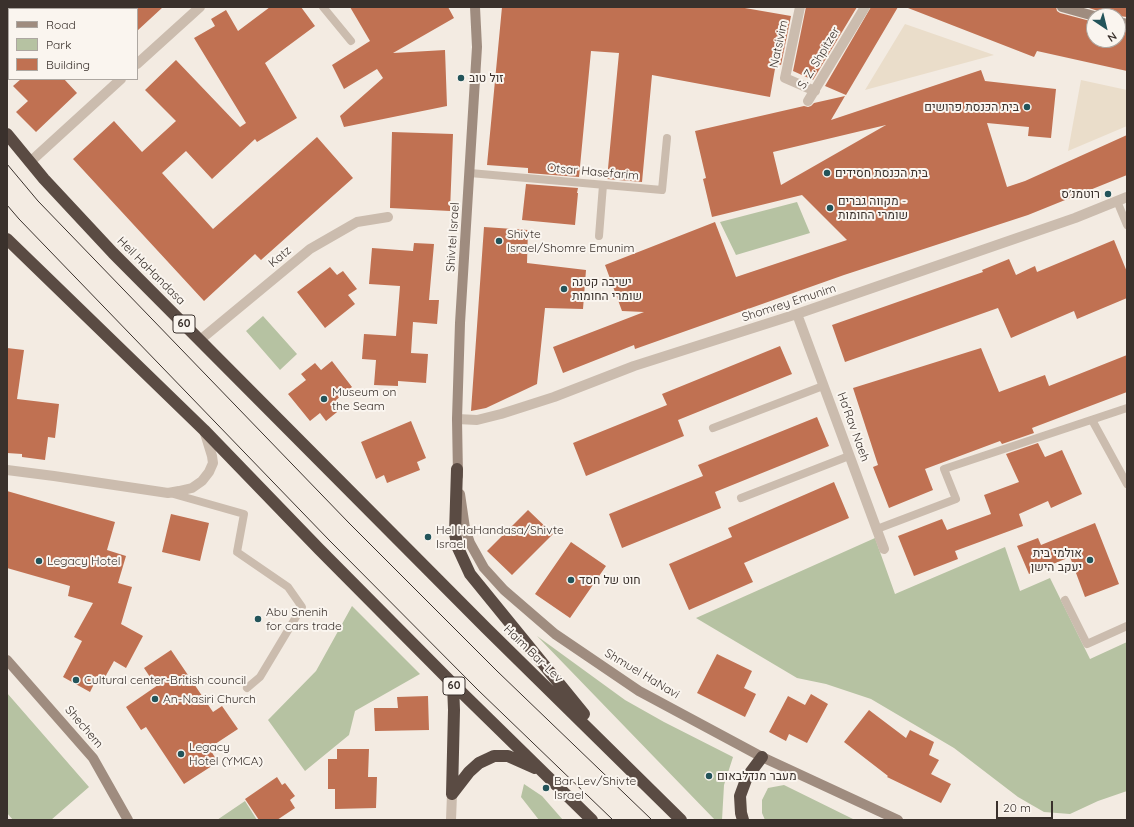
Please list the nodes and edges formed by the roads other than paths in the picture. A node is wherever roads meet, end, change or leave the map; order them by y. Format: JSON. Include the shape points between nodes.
{"nodes":[{"id":1,"x":200,"y":7,"type":"edge"},
{"id":2,"x":324,"y":7,"type":"edge"},
{"id":3,"x":475,"y":7,"type":"edge"},
{"id":4,"x":800,"y":7,"type":"edge"},
{"id":5,"x":865,"y":7,"type":"edge"},
{"id":6,"x":1062,"y":7,"type":"edge"},
{"id":7,"x":1086,"y":14,"type":"edge"},
{"id":8,"x":351,"y":41,"type":"dead end"},
{"id":9,"x":138,"y":63,"type":"edge"},
{"id":10,"x":120,"y":80,"type":"edge"},
{"id":11,"x":815,"y":91,"type":"junction"},
{"id":12,"x":808,"y":101,"type":"dead end"},
{"id":13,"x":7,"y":134,"type":"edge"},
{"id":14,"x":667,"y":138,"type":"dead end"},
{"id":15,"x":30,"y":162,"type":"junction"},
{"id":16,"x":470,"y":173,"type":"junction"},
{"id":17,"x":602,"y":185,"type":"junction"},
{"id":18,"x":1127,"y":197,"type":"edge"},
{"id":19,"x":1117,"y":201,"type":"junction"},
{"id":20,"x":388,"y":217,"type":"dead end"},
{"id":21,"x":1127,"y":225,"type":"edge"},
{"id":22,"x":599,"y":236,"type":"dead end"},
{"id":23,"x":7,"y":239,"type":"edge"},
{"id":24,"x":797,"y":314,"type":"junction"},
{"id":25,"x":200,"y":340,"type":"junction"},
{"id":26,"x":824,"y":386,"type":"junction"},
{"id":27,"x":1127,"y":408,"type":"edge"},
{"id":28,"x":457,"y":419,"type":"junction"},
{"id":29,"x":1092,"y":420,"type":"junction"},
{"id":30,"x":713,"y":428,"type":"dead end"},
{"id":31,"x":204,"y":430,"type":"junction"},
{"id":32,"x":849,"y":456,"type":"junction"},
{"id":33,"x":457,"y":469,"type":"junction"},
{"id":34,"x":7,"y":470,"type":"edge"},
{"id":35,"x":1127,"y":484,"type":"edge"},
{"id":36,"x":168,"y":493,"type":"junction"},
{"id":37,"x":741,"y":498,"type":"dead end"},
{"id":38,"x":367,"y":507,"type":"joint"},
{"id":39,"x":877,"y":529,"type":"junction"},
{"id":40,"x":884,"y":549,"type":"dead end"},
{"id":41,"x":1065,"y":600,"type":"dead end"},
{"id":42,"x":1127,"y":626,"type":"edge"},
{"id":43,"x":7,"y":660,"type":"edge"},
{"id":44,"x":453,"y":684,"type":"junction"},
{"id":45,"x":247,"y":688,"type":"dead end"},
{"id":46,"x":762,"y":757,"type":"junction"},
{"id":47,"x":621,"y":760,"type":"junction"},
{"id":48,"x":541,"y":771,"type":"junction"},
{"id":49,"x":452,"y":794,"type":"junction"},
{"id":50,"x":128,"y":820,"type":"edge"},
{"id":51,"x":451,"y":820,"type":"edge"},
{"id":52,"x":592,"y":820,"type":"edge"},
{"id":53,"x":681,"y":820,"type":"edge"},
{"id":54,"x":743,"y":820,"type":"edge"},
{"id":55,"x":898,"y":820,"type":"edge"}],
"edges":[{"from":1,"to":9,"type":"street"},
{"from":2,"to":8,"type":"lane"},
{"from":3,"to":16,"type":"street","name":"Shivtei Israel","via":[[477,47]]},
{"from":4,"to":11,"type":"street","name":"Natsivim","via":[[785,78]]},
{"from":5,"to":11,"type":"street","name":"S. Z. Shpitzer"},
{"from":6,"to":7,"type":"street"},
{"from":10,"to":15,"type":"street"},
{"from":11,"to":12,"type":"street","name":"S. Z. Shpitzer"},
{"from":13,"to":15,"type":"highway","name":"Heil HaHandasa","number":"60"},
{"from":14,"to":17,"type":"lane","name":"Otsar Hasefarim","via":[[662,190]]},
{"from":15,"to":25,"type":"highway","name":"Heil HaHandasa","number":"60","via":[[113,253]]},
{"from":16,"to":17,"type":"lane","name":"Otsar Hasefarim"},
{"from":16,"to":28,"type":"street","name":"Shivtei Israel"},
{"from":17,"to":22,"type":"lane"},
{"from":18,"to":19,"type":"street","name":"Shomrey Emunim"},
{"from":19,"to":21,"type":"lane"},
{"from":19,"to":24,"type":"street","name":"Shomrey Emunim","via":[[1075,218]]},
{"from":20,"to":25,"type":"street","name":"Katz","via":[[357,222],[310,249]]},
{"from":23,"to":31,"type":"highway","number":"60"},
{"from":24,"to":26,"type":"street","name":"Ha'Rav Naeh"},
{"from":24,"to":28,"type":"street","name":"Shomrey Emunim","via":[[634,366],[554,397],[501,414],[477,420]]},
{"from":25,"to":38,"type":"highway","name":"Heil HaHandasa","number":"60"},
{"from":26,"to":30,"type":"lane"},
{"from":26,"to":32,"type":"street","name":"Ha'Rav Naeh"},
{"from":27,"to":29,"type":"lane"},
{"from":28,"to":33,"type":"street","name":"Shivtei Israel"},
{"from":29,"to":35,"type":"lane"},
{"from":29,"to":39,"type":"lane","via":[[944,469],[956,499]]},
{"from":31,"to":36,"type":"street","via":[[212,456],[210,472],[202,482],[192,488]]},
{"from":31,"to":44,"type":"highway","number":"60"},
{"from":32,"to":37,"type":"lane"},
{"from":32,"to":39,"type":"street","name":"Ha'Rav Naeh"},
{"from":33,"to":46,"type":"street","name":"Shmuel HaNavi","via":[[465,528],[470,543],[484,568],[504,590],[555,634],[639,691]]},
{"from":33,"to":47,"type":"highway","via":[[455,534],[458,548],[470,574]]},
{"from":34,"to":36,"type":"street"},
{"from":36,"to":45,"type":"lane","via":[[244,514],[238,552],[288,587],[302,607],[260,677]]},
{"from":38,"to":47,"type":"highway","name":"Haim Bar-Lev","number":"60"},
{"from":39,"to":40,"type":"street","name":"Ha'Rav Naeh"},
{"from":41,"to":42,"type":"lane","via":[[1087,644]]},
{"from":43,"to":50,"type":"street","name":"Shechem","via":[[94,758]]},
{"from":44,"to":48,"type":"highway","number":"60"},
{"from":44,"to":49,"type":"highway"},
{"from":46,"to":54,"type":"highway","via":[[747,778],[740,796]]},
{"from":46,"to":55,"type":"street","name":"Shmuel HaNavi"},
{"from":47,"to":53,"type":"highway","name":"Haim Bar-Lev","number":"60"},
{"from":48,"to":49,"type":"highway","via":[[508,756],[494,756],[479,763],[469,772]]},
{"from":48,"to":52,"type":"highway","number":"60"},
{"from":49,"to":51,"type":"street"}]}
